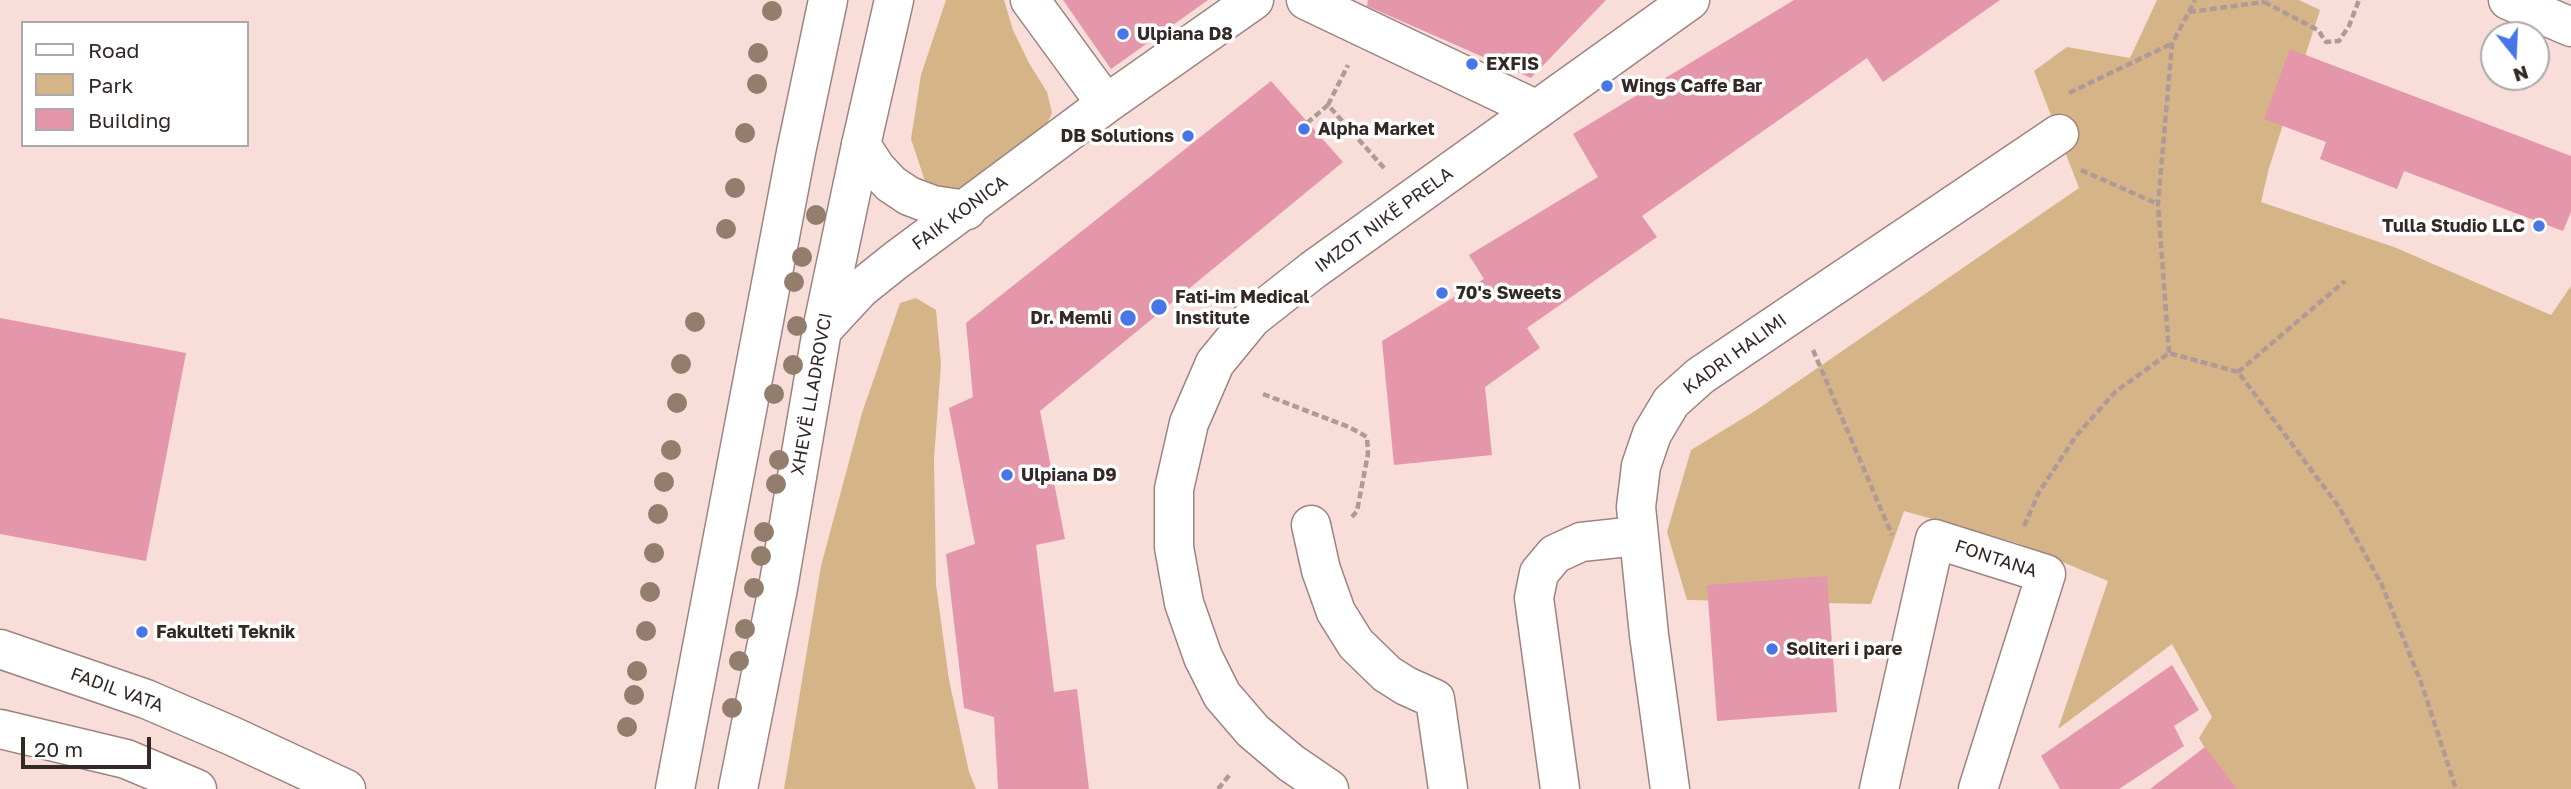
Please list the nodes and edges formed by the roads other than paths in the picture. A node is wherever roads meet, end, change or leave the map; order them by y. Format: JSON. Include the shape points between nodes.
{"nodes":[{"id":1,"x":828,"y":0,"type":"edge"},
{"id":2,"x":894,"y":0,"type":"edge"},
{"id":3,"x":1030,"y":0,"type":"edge"},
{"id":4,"x":1254,"y":0,"type":"edge"},
{"id":5,"x":1306,"y":0,"type":"edge"},
{"id":6,"x":1690,"y":0,"type":"edge"},
{"id":7,"x":2508,"y":0,"type":"edge"},
{"id":8,"x":2571,"y":27,"type":"edge"},
{"id":9,"x":1105,"y":104,"type":"junction"},
{"id":10,"x":1538,"y":110,"type":"junction"},
{"id":11,"x":2059,"y":134,"type":"road end"},
{"id":12,"x":860,"y":145,"type":"junction"},
{"id":13,"x":967,"y":209,"type":"junction"},
{"id":14,"x":822,"y":330,"type":"junction"},
{"id":15,"x":1311,"y":524,"type":"dead end"},
{"id":16,"x":1637,"y":536,"type":"junction"},
{"id":17,"x":0,"y":649,"type":"edge"},
{"id":18,"x":690,"y":709,"type":"junction"},
{"id":19,"x":0,"y":729,"type":"edge"},
{"id":20,"x":197,"y":789,"type":"edge"},
{"id":21,"x":346,"y":789,"type":"edge"},
{"id":22,"x":653,"y":789,"type":"edge"},
{"id":23,"x":675,"y":789,"type":"edge"},
{"id":24,"x":738,"y":789,"type":"edge"},
{"id":25,"x":1329,"y":789,"type":"edge"},
{"id":26,"x":1448,"y":789,"type":"edge"},
{"id":27,"x":1560,"y":789,"type":"edge"},
{"id":28,"x":1670,"y":789,"type":"edge"},
{"id":29,"x":1878,"y":789,"type":"edge"},
{"id":30,"x":1978,"y":789,"type":"edge"}],
"edges":[{"from":1,"to":18,"type":"street"},
{"from":2,"to":12,"type":"street","name":"XHEVË LLADROVCI"},
{"from":3,"to":9,"type":"street"},
{"from":4,"to":9,"type":"street","name":"FAIK KONICA"},
{"from":5,"to":10,"type":"street"},
{"from":6,"to":10,"type":"street","name":"IMZOT NIKË PRELA"},
{"from":7,"to":8,"type":"street"},
{"from":9,"to":13,"type":"street","name":"FAIK KONICA"},
{"from":10,"to":25,"type":"street","name":"IMZOT NIKË PRELA","via":[[1252,317],[1215,363],[1189,423],[1174,489],[1174,547],[1184,603],[1203,657],[1223,695],[1253,732]]},
{"from":11,"to":16,"type":"street","name":"KADRI HALIMI","via":[[1700,376],[1671,402],[1652,434],[1641,466]]},
{"from":12,"to":13,"type":"street","via":[[884,176],[909,196],[933,205]]},
{"from":12,"to":14,"type":"street","name":"XHEVË LLADROVCI"},
{"from":13,"to":14,"type":"street","name":"FAIK KONICA","via":[[860,289]]},
{"from":14,"to":24,"type":"street","name":"XHEVË LLADROVCI"},
{"from":15,"to":26,"type":"street","via":[[1336,612],[1356,644],[1387,674],[1435,699]]},
{"from":16,"to":27,"type":"street","via":[[1581,542],[1555,554],[1539,573],[1534,598]]},
{"from":16,"to":28,"type":"street","name":"KADRI HALIMI"},
{"from":17,"to":21,"type":"street","name":"FADIL VATA","via":[[146,699]]},
{"from":18,"to":22,"type":"street"},
{"from":18,"to":23,"type":"street"},
{"from":19,"to":20,"type":"street","via":[[126,760]]},
{"from":29,"to":30,"type":"street","name":"FONTANA","via":[[1935,539],[2046,575]]}]}
